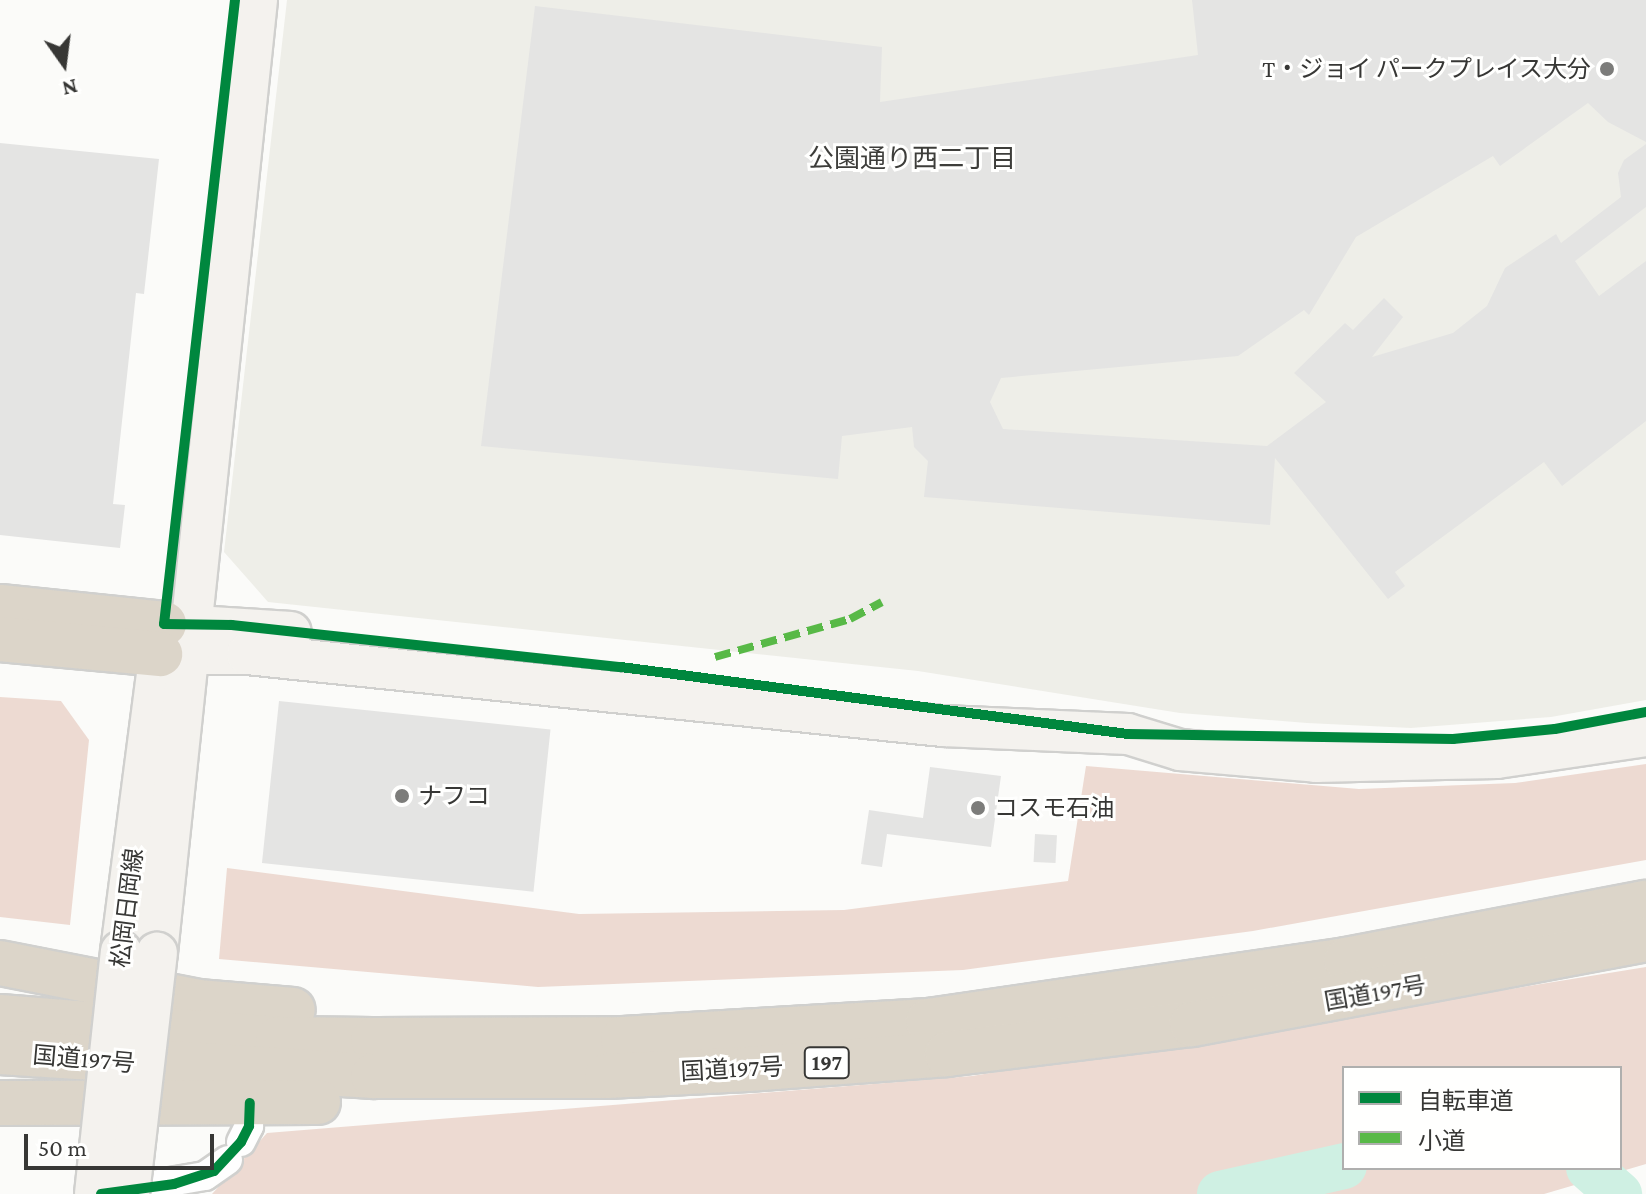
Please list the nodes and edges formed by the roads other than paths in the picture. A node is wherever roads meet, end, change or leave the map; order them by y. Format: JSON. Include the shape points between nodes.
{"nodes":[{"id":1,"x":235,"y":0,"type":"edge"},
{"id":2,"x":257,"y":0,"type":"edge"},
{"id":3,"x":0,"y":607,"type":"edge"},
{"id":4,"x":0,"y":639,"type":"edge"},
{"id":5,"x":175,"y":639,"type":"junction"},
{"id":6,"x":1646,"y":712,"type":"edge"},
{"id":7,"x":1128,"y":734,"type":"junction"},
{"id":8,"x":1646,"y":736,"type":"edge"},
{"id":9,"x":1646,"y":903,"type":"edge"},
{"id":10,"x":1646,"y":939,"type":"edge"},
{"id":11,"x":139,"y":952,"type":"junction"},
{"id":12,"x":0,"y":963,"type":"edge"},
{"id":13,"x":0,"y":1017,"type":"edge"},
{"id":14,"x":963,"y":1017,"type":"junction"},
{"id":15,"x":0,"y":1052,"type":"edge"},
{"id":16,"x":607,"y":1076,"type":"junction"},
{"id":17,"x":0,"y":1103,"type":"edge"},
{"id":18,"x":240,"y":1135,"type":"junction"},
{"id":19,"x":98,"y":1194,"type":"edge"},
{"id":20,"x":129,"y":1194,"type":"edge"}],
"edges":[{"from":1,"to":5,"type":"street"},
{"from":2,"to":5,"type":"street"},
{"from":3,"to":5,"type":"highway"},
{"from":4,"to":5,"type":"highway"},
{"from":5,"to":7,"type":"street","via":[[621,667]]},
{"from":5,"to":11,"type":"street","name":"松岡日岡線"},
{"from":6,"to":7,"type":"street","via":[[1555,729],[1441,740]]},
{"from":7,"to":8,"type":"street","via":[[1180,750],[1372,764],[1497,758]]},
{"from":9,"to":14,"type":"highway","name":"国道197号","number":"197","via":[[1330,963]]},
{"from":10,"to":16,"type":"highway","name":"国道197号","number":"197","via":[[1192,1024],[947,1054]]},
{"from":11,"to":19,"type":"street","name":"松岡日岡線","bridge":true},
{"from":11,"to":20,"type":"street","name":"松岡日岡線","bridge":true},
{"from":12,"to":14,"type":"highway","via":[[198,1002],[350,1015],[549,1019],[832,1010]]},
{"from":13,"to":14,"type":"highway","name":"国道197号","number":"197","via":[[278,1039],[510,1040],[670,1036]]},
{"from":15,"to":16,"type":"highway","name":"国道197号","number":"197","via":[[272,1073]]},
{"from":16,"to":18,"type":"highway","via":[[427,1098]]},
{"from":17,"to":18,"type":"highway"},
{"from":18,"to":19,"type":"street","via":[[205,1176]]}]}
